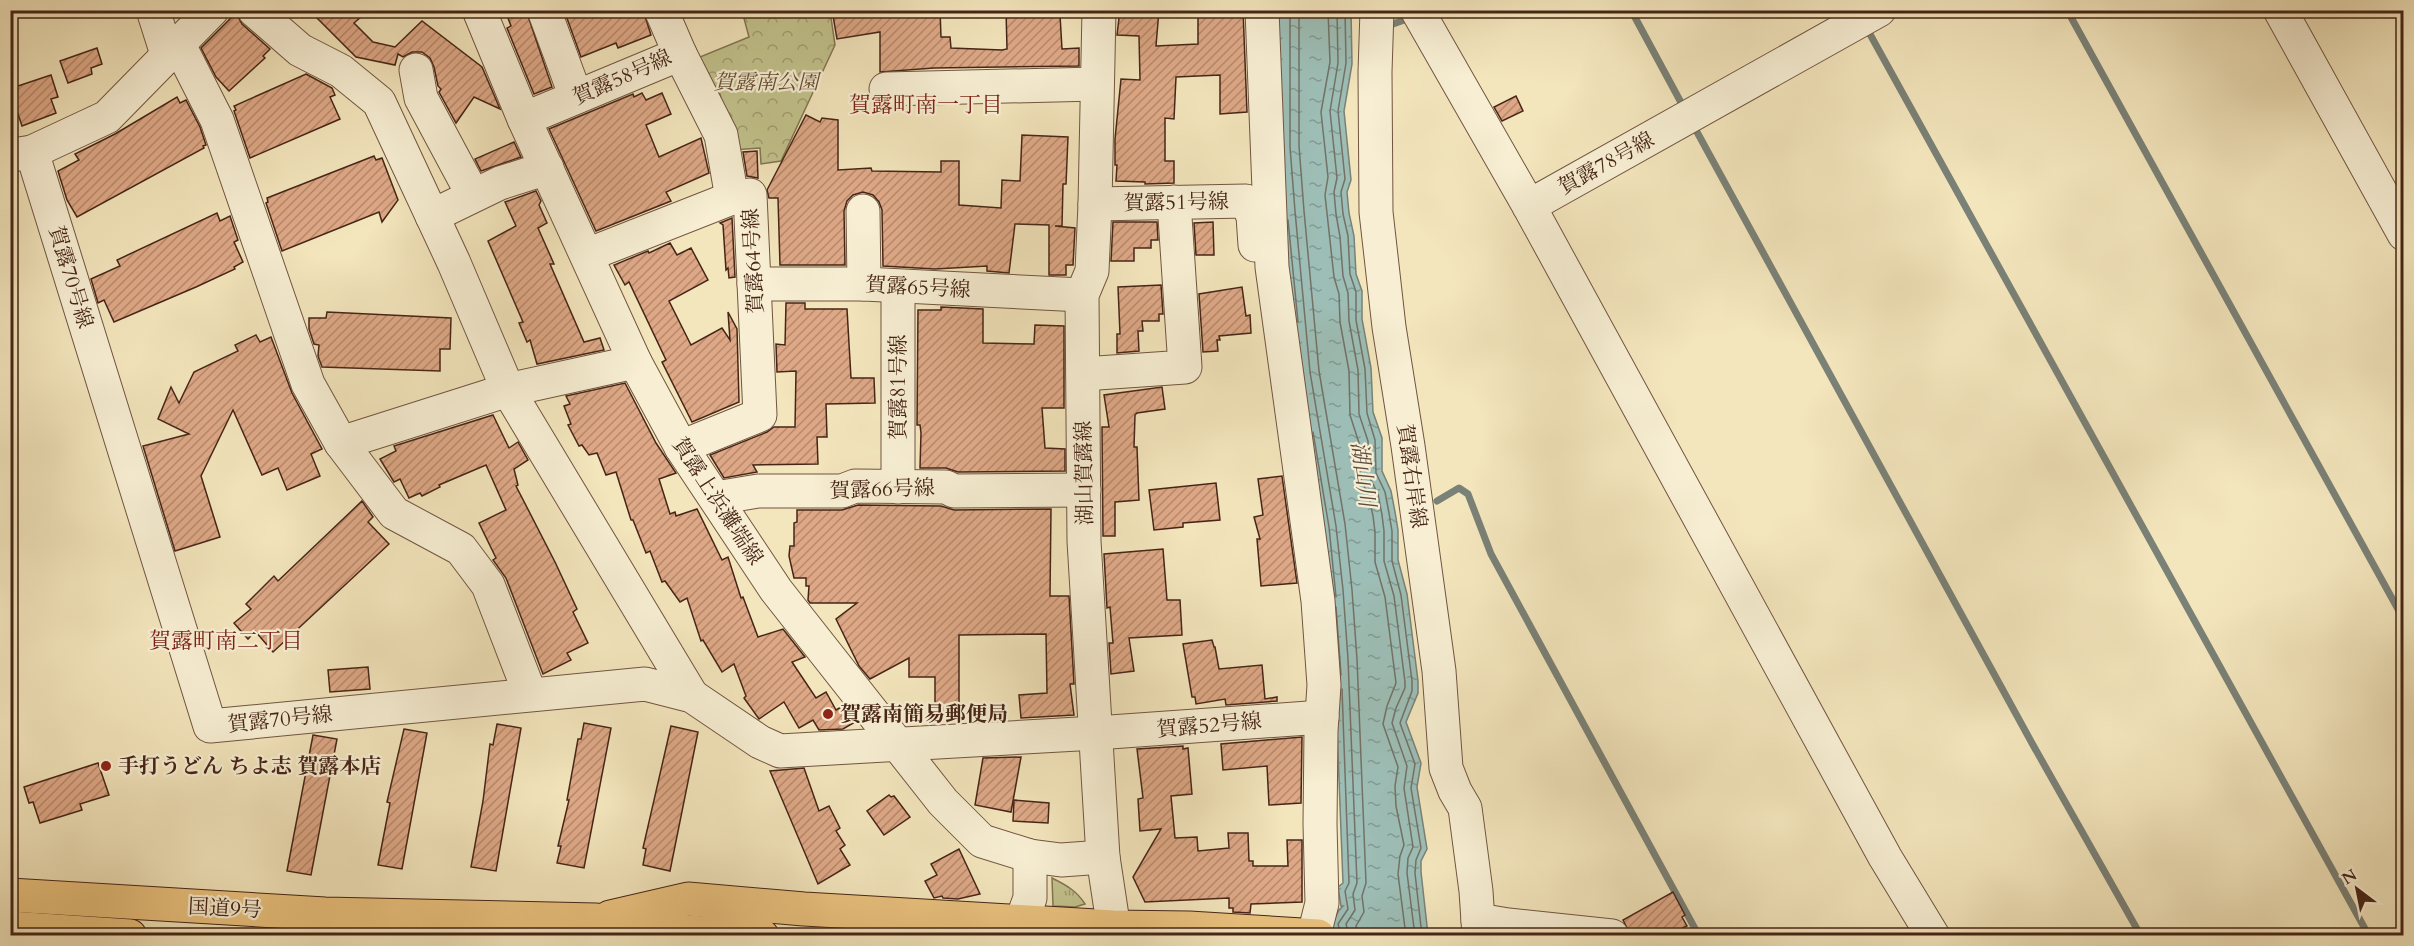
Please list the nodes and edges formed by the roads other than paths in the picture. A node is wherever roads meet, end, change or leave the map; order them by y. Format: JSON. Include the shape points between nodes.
{"nodes":[{"id":1,"x":153,"y":10,"type":"edge"},
{"id":2,"x":212,"y":10,"type":"edge"},
{"id":3,"x":254,"y":10,"type":"edge"},
{"id":4,"x":479,"y":10,"type":"edge"},
{"id":5,"x":544,"y":10,"type":"edge"},
{"id":6,"x":661,"y":10,"type":"edge"},
{"id":7,"x":1099,"y":10,"type":"edge"},
{"id":8,"x":1262,"y":10,"type":"edge"},
{"id":9,"x":1377,"y":10,"type":"edge"},
{"id":10,"x":1417,"y":10,"type":"edge"},
{"id":11,"x":1879,"y":10,"type":"edge"},
{"id":12,"x":2280,"y":10,"type":"edge"},
{"id":13,"x":172,"y":49,"type":"junction"},
{"id":14,"x":680,"y":54,"type":"junction"},
{"id":15,"x":416,"y":70,"type":"dead end"},
{"id":16,"x":1096,"y":84,"type":"junction"},
{"id":17,"x":886,"y":89,"type":"dead end"},
{"id":18,"x":576,"y":97,"type":"junction"},
{"id":19,"x":524,"y":119,"type":"junction"},
{"id":20,"x":21,"y":154,"type":"edge"},
{"id":21,"x":547,"y":168,"type":"junction"},
{"id":22,"x":473,"y":195,"type":"junction"},
{"id":23,"x":732,"y":198,"type":"junction"},
{"id":24,"x":1174,"y":202,"type":"junction"},
{"id":25,"x":1095,"y":204,"type":"junction"},
{"id":26,"x":1529,"y":206,"type":"junction"},
{"id":27,"x":863,"y":211,"type":"dead end"},
{"id":28,"x":432,"y":216,"type":"junction"},
{"id":29,"x":2403,"y":234,"type":"edge"},
{"id":30,"x":587,"y":255,"type":"junction"},
{"id":31,"x":1272,"y":267,"type":"junction"},
{"id":32,"x":754,"y":284,"type":"junction"},
{"id":33,"x":864,"y":284,"type":"junction"},
{"id":34,"x":898,"y":287,"type":"junction"},
{"id":35,"x":1082,"y":295,"type":"junction"},
{"id":36,"x":635,"y":362,"type":"junction"},
{"id":37,"x":1083,"y":374,"type":"junction"},
{"id":38,"x":508,"y":390,"type":"junction"},
{"id":39,"x":341,"y":443,"type":"junction"},
{"id":40,"x":681,"y":447,"type":"junction"},
{"id":41,"x":898,"y":487,"type":"junction"},
{"id":42,"x":1084,"y":490,"type":"junction"},
{"id":43,"x":716,"y":498,"type":"junction"},
{"id":44,"x":530,"y":694,"type":"junction"},
{"id":45,"x":692,"y":696,"type":"junction"},
{"id":46,"x":1322,"y":717,"type":"junction"},
{"id":47,"x":1096,"y":733,"type":"junction"},
{"id":48,"x":895,"y":744,"type":"junction"},
{"id":49,"x":1030,"y":856,"type":"junction"},
{"id":50,"x":1103,"y":857,"type":"junction"},
{"id":51,"x":10,"y":895,"type":"edge"},
{"id":52,"x":596,"y":920,"type":"junction"},
{"id":53,"x":1022,"y":920,"type":"junction"},
{"id":54,"x":10,"y":928,"type":"edge"},
{"id":55,"x":1478,"y":928,"type":"edge"},
{"id":56,"x":1114,"y":931,"type":"edge"},
{"id":57,"x":1316,"y":935,"type":"edge"},
{"id":58,"x":130,"y":936,"type":"edge"},
{"id":59,"x":762,"y":936,"type":"edge"},
{"id":60,"x":1612,"y":936,"type":"edge"},
{"id":61,"x":1933,"y":936,"type":"edge"}],
"edges":[{"from":1,"to":13,"type":"street"},
{"from":2,"to":13,"type":"street"},
{"from":3,"to":28,"type":"street","via":[[300,50],[341,71],[379,102]]},
{"from":4,"to":19,"type":"street","name":"賀露上浜灘端線"},
{"from":5,"to":18,"type":"street"},
{"from":6,"to":14,"type":"street","name":"賀露58号線"},
{"from":7,"to":16,"type":"street","name":"湖山賀露線"},
{"from":8,"to":31,"type":"street"},
{"from":9,"to":55,"type":"street","name":"賀露右岸線","via":[[1376,212],[1439,671],[1446,768],[1465,808]]},
{"from":10,"to":26,"type":"street"},
{"from":11,"to":26,"type":"street","name":"賀露78号線"},
{"from":12,"to":29,"type":"street"},
{"from":13,"to":20,"type":"street","via":[[107,117]]},
{"from":13,"to":39,"type":"street","via":[[216,120],[308,384]]},
{"from":14,"to":18,"type":"street","name":"賀露58号線"},
{"from":14,"to":23,"type":"street","via":[[721,135]]},
{"from":15,"to":22,"type":"street","via":[[421,98]]},
{"from":16,"to":17,"type":"street"},
{"from":16,"to":25,"type":"street","name":"湖山賀露線"},
{"from":18,"to":19,"type":"street","name":"賀露58号線"},
{"from":19,"to":21,"type":"street","name":"賀露上浜灘端線"},
{"from":20,"to":44,"type":"street","name":"賀露70号線","via":[[210,726]]},
{"from":21,"to":22,"type":"street"},
{"from":21,"to":30,"type":"street","name":"賀露上浜灘端線"},
{"from":22,"to":28,"type":"street"},
{"from":23,"to":30,"type":"street","name":"賀露64号線"},
{"from":23,"to":32,"type":"street","name":"賀露64号線","via":[[750,195]]},
{"from":24,"to":25,"type":"street","name":"賀露51号線"},
{"from":24,"to":31,"type":"street","name":"賀露51号線","via":[[1246,201],[1253,216],[1257,268]]},
{"from":24,"to":37,"type":"street","via":[[1185,367]]},
{"from":25,"to":35,"type":"street","name":"湖山賀露線","via":[[1092,271]]},
{"from":26,"to":61,"type":"street","via":[[1885,857]]},
{"from":27,"to":33,"type":"street"},
{"from":28,"to":38,"type":"street"},
{"from":30,"to":36,"type":"street","name":"賀露上浜灘端線"},
{"from":31,"to":46,"type":"street","via":[[1318,601],[1324,685]]},
{"from":32,"to":33,"type":"street","name":"賀露65号線"},
{"from":32,"to":40,"type":"street","name":"賀露64号線","via":[[760,415]]},
{"from":33,"to":34,"type":"street","name":"賀露65号線"},
{"from":34,"to":35,"type":"street","name":"賀露65号線"},
{"from":34,"to":41,"type":"street","name":"賀露81号線"},
{"from":35,"to":37,"type":"street","name":"湖山賀露線"},
{"from":36,"to":38,"type":"street"},
{"from":36,"to":40,"type":"street","name":"賀露上浜灘端線"},
{"from":37,"to":42,"type":"street","name":"湖山賀露線"},
{"from":38,"to":39,"type":"street"},
{"from":38,"to":45,"type":"street"},
{"from":39,"to":44,"type":"street","via":[[394,513],[461,549],[488,585]]},
{"from":40,"to":43,"type":"street","name":"賀露上浜灘端線"},
{"from":41,"to":42,"type":"street","name":"賀露66号線","via":[[946,487],[954,491]]},
{"from":41,"to":43,"type":"street","name":"賀露66号線","via":[[758,491]]},
{"from":42,"to":47,"type":"street","name":"湖山賀露線"},
{"from":43,"to":48,"type":"street","name":"賀露上浜灘端線","via":[[776,590]]},
{"from":44,"to":45,"type":"street","name":"賀露70号線","via":[[645,684]]},
{"from":45,"to":48,"type":"street","name":"賀露70号線","via":[[780,751]]},
{"from":46,"to":47,"type":"street","name":"賀露52号線"},
{"from":46,"to":57,"type":"street","via":[[1322,903]]},
{"from":47,"to":48,"type":"street","name":"賀露52号線"},
{"from":47,"to":50,"type":"street","name":"湖山賀露線"},
{"from":48,"to":49,"type":"street","name":"賀露上浜灘端線","via":[[982,841]]},
{"from":49,"to":50,"type":"street","name":"賀露上浜灘端線","via":[[1061,860]]},
{"from":49,"to":53,"type":"street","via":[[1030,898]]},
{"from":50,"to":56,"type":"street","name":"湖山賀露線"},
{"from":51,"to":52,"type":"highway","name":"国道9号","via":[[325,914]]},
{"from":52,"to":53,"type":"highway","via":[[688,899]]},
{"from":52,"to":59,"type":"highway","name":"国道9号","via":[[649,930]]},
{"from":53,"to":56,"type":"highway"},
{"from":54,"to":58,"type":"highway"},
{"from":55,"to":60,"type":"street","via":[[1508,925]]},
{"from":56,"to":57,"type":"highway"}]}
